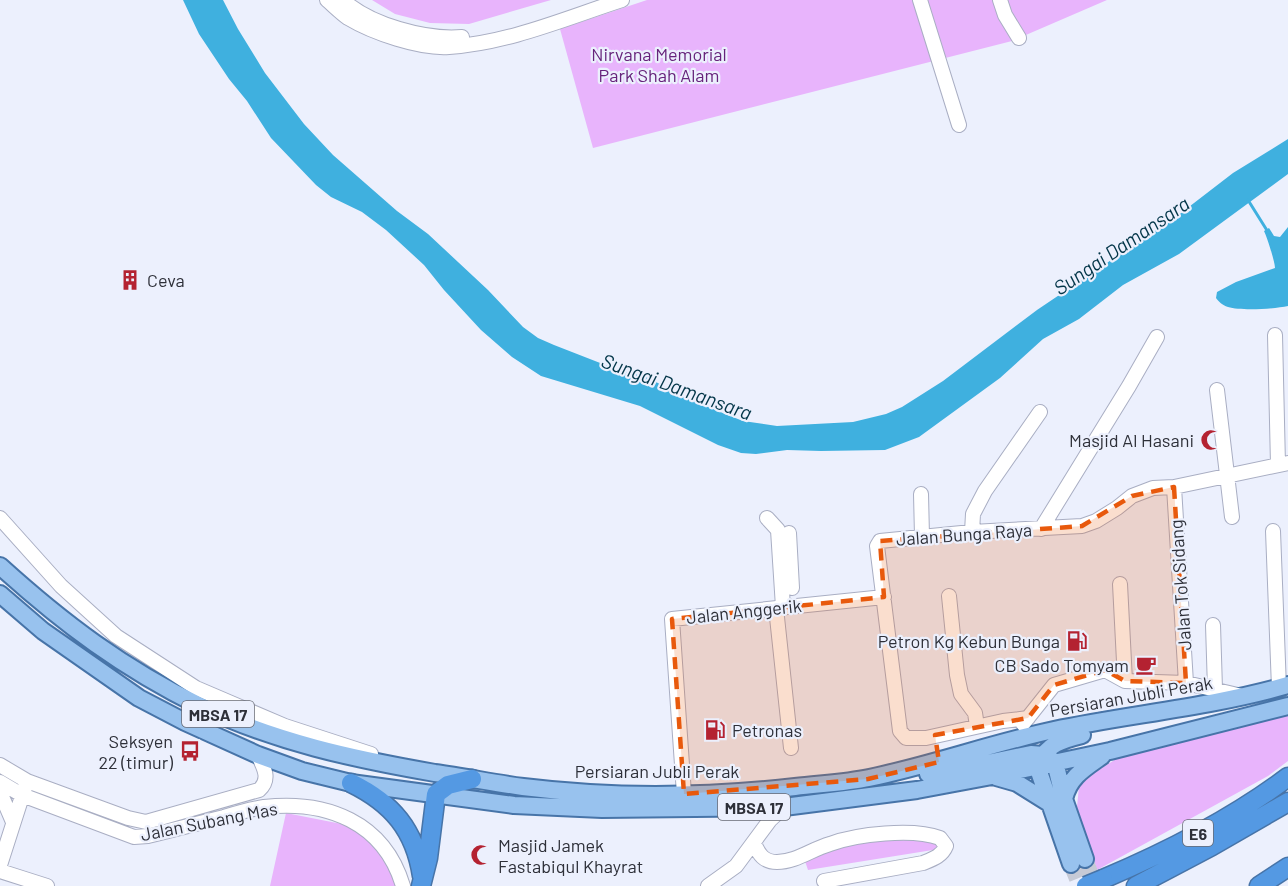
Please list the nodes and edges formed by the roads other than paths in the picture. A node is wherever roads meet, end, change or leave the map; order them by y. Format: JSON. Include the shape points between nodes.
{"nodes":[{"id":1,"x":327,"y":0,"type":"edge"},
{"id":2,"x":343,"y":0,"type":"edge"},
{"id":3,"x":596,"y":0,"type":"edge"},
{"id":4,"x":622,"y":0,"type":"edge"},
{"id":5,"x":920,"y":0,"type":"edge"},
{"id":6,"x":1000,"y":0,"type":"edge"},
{"id":7,"x":1019,"y":38,"type":"dead end"},
{"id":8,"x":959,"y":124,"type":"dead end"},
{"id":9,"x":1275,"y":335,"type":"dead end"},
{"id":10,"x":1157,"y":337,"type":"dead end"},
{"id":11,"x":1217,"y":390,"type":"dead end"},
{"id":12,"x":1040,"y":412,"type":"dead end"},
{"id":13,"x":1283,"y":464,"type":"edge"},
{"id":14,"x":1227,"y":476,"type":"junction"},
{"id":15,"x":1174,"y":487,"type":"junction"},
{"id":16,"x":921,"y":494,"type":"dead end"},
{"id":17,"x":1232,"y":516,"type":"dead end"},
{"id":18,"x":0,"y":518,"type":"edge"},
{"id":19,"x":767,"y":518,"type":"dead end"},
{"id":20,"x":1041,"y":529,"type":"junction"},
{"id":21,"x":1273,"y":531,"type":"dead end"},
{"id":22,"x":972,"y":532,"type":"junction"},
{"id":23,"x":789,"y":533,"type":"dead end"},
{"id":24,"x":922,"y":536,"type":"junction"},
{"id":25,"x":0,"y":566,"type":"edge"},
{"id":26,"x":786,"y":573,"type":"junction"},
{"id":27,"x":1120,"y":584,"type":"dead end"},
{"id":28,"x":792,"y":588,"type":"dead end"},
{"id":29,"x":0,"y":594,"type":"edge"},
{"id":30,"x":949,"y":596,"type":"dead end"},
{"id":31,"x":884,"y":597,"type":"junction"},
{"id":32,"x":779,"y":607,"type":"junction"},
{"id":33,"x":1213,"y":625,"type":"dead end"},
{"id":34,"x":1125,"y":681,"type":"junction"},
{"id":35,"x":1186,"y":683,"type":"junction"},
{"id":36,"x":1283,"y":687,"type":"edge"},
{"id":37,"x":1215,"y":690,"type":"junction"},
{"id":38,"x":1243,"y":696,"type":"junction"},
{"id":39,"x":1288,"y":706,"type":"edge"},
{"id":40,"x":1141,"y":713,"type":"junction"},
{"id":41,"x":1028,"y":718,"type":"junction"},
{"id":42,"x":992,"y":723,"type":"junction"},
{"id":43,"x":977,"y":726,"type":"junction"},
{"id":44,"x":935,"y":735,"type":"junction"},
{"id":45,"x":1009,"y":742,"type":"junction"},
{"id":46,"x":791,"y":748,"type":"dead end"},
{"id":47,"x":987,"y":748,"type":"junction"},
{"id":48,"x":1110,"y":751,"type":"junction"},
{"id":49,"x":258,"y":755,"type":"junction"},
{"id":50,"x":1045,"y":761,"type":"junction"},
{"id":51,"x":939,"y":762,"type":"junction"},
{"id":52,"x":0,"y":765,"type":"edge"},
{"id":53,"x":417,"y":770,"type":"junction"},
{"id":54,"x":992,"y":776,"type":"junction"},
{"id":55,"x":1288,"y":777,"type":"edge"},
{"id":56,"x":868,"y":778,"type":"junction"},
{"id":57,"x":472,"y":779,"type":"junction"},
{"id":58,"x":27,"y":781,"type":"junction"},
{"id":59,"x":0,"y":783,"type":"edge"},
{"id":60,"x":351,"y":783,"type":"junction"},
{"id":61,"x":0,"y":792,"type":"edge"},
{"id":62,"x":57,"y":792,"type":"junction"},
{"id":63,"x":436,"y":794,"type":"junction"},
{"id":64,"x":684,"y":794,"type":"junction"},
{"id":65,"x":22,"y":795,"type":"junction"},
{"id":66,"x":1057,"y":801,"type":"junction"},
{"id":67,"x":1288,"y":802,"type":"edge"},
{"id":68,"x":784,"y":807,"type":"junction"},
{"id":69,"x":66,"y":811,"type":"junction"},
{"id":70,"x":14,"y":822,"type":"junction"},
{"id":71,"x":754,"y":843,"type":"junction"},
{"id":72,"x":1078,"y":862,"type":"tunnel mouth"},
{"id":73,"x":0,"y":865,"type":"edge"},
{"id":74,"x":1288,"y":867,"type":"edge"},
{"id":75,"x":0,"y":871,"type":"edge"},
{"id":76,"x":824,"y":881,"type":"dead end"},
{"id":77,"x":422,"y":883,"type":"edge"},
{"id":78,"x":1095,"y":883,"type":"edge"},
{"id":79,"x":47,"y":886,"type":"edge"},
{"id":80,"x":403,"y":886,"type":"edge"},
{"id":81,"x":708,"y":886,"type":"edge"},
{"id":82,"x":1136,"y":886,"type":"edge"},
{"id":83,"x":1259,"y":886,"type":"edge"}],
"edges":[{"from":1,"to":4,"type":"street","via":[[347,17],[372,30],[414,43],[447,47],[493,42]]},
{"from":2,"to":3,"type":"street","via":[[388,26],[447,38],[491,34]]},
{"from":5,"to":8,"type":"street"},
{"from":6,"to":7,"type":"street"},
{"from":9,"to":13,"type":"street"},
{"from":10,"to":20,"type":"street"},
{"from":11,"to":14,"type":"street"},
{"from":12,"to":22,"type":"street","via":[[985,491],[973,514]]},
{"from":13,"to":14,"type":"street","name":"Jalan Bunga Raya"},
{"from":14,"to":15,"type":"street","name":"Jalan Bunga Raya"},
{"from":14,"to":17,"type":"street"},
{"from":15,"to":20,"type":"street","name":"Jalan Bunga Raya","via":[[1153,488],[1132,496],[1082,526]]},
{"from":15,"to":35,"type":"street","name":"Jalan Tok Sidang"},
{"from":16,"to":24,"type":"street"},
{"from":18,"to":53,"type":"street","via":[[61,586],[116,636],[196,688],[285,726]]},
{"from":19,"to":26,"type":"street","via":[[778,530]]},
{"from":20,"to":22,"type":"street","name":"Jalan Bunga Raya"},
{"from":21,"to":36,"type":"street"},
{"from":22,"to":24,"type":"street","name":"Jalan Bunga Raya"},
{"from":23,"to":26,"type":"street"},
{"from":24,"to":31,"type":"street","name":"Jalan Bunga Raya","via":[[880,541],[877,546]]},
{"from":25,"to":53,"type":"main road","name":"Persiaran Jubli Perak","number":"MBSA 17","via":[[95,645],[201,706],[297,744]]},
{"from":26,"to":28,"type":"street"},
{"from":26,"to":32,"type":"street"},
{"from":27,"to":34,"type":"street"},
{"from":29,"to":49,"type":"main road","name":"Persiaran Jubli Perak","number":"MBSA 17","via":[[43,631],[138,698]]},
{"from":30,"to":43,"type":"street","via":[[961,694],[975,713]]},
{"from":31,"to":32,"type":"street","name":"Jalan Anggerik"},
{"from":31,"to":44,"type":"street","name":"Jalan Bunga Raya","via":[[900,731],[906,738],[914,739]]},
{"from":32,"to":46,"type":"street"},
{"from":32,"to":64,"type":"street","name":"Jalan Anggerik","via":[[672,619]]},
{"from":33,"to":37,"type":"street"},
{"from":34,"to":35,"type":"street"},
{"from":34,"to":41,"type":"street","via":[[1105,670],[1054,685]]},
{"from":35,"to":37,"type":"street"},
{"from":36,"to":38,"type":"main road","name":"Persiaran Jubli Perak","number":"MBSA 17"},
{"from":37,"to":38,"type":"street"},
{"from":38,"to":40,"type":"main road","name":"Persiaran Jubli Perak","number":"MBSA 17"},
{"from":39,"to":48,"type":"main road","name":"Persiaran Jubli Perak","number":"MBSA 17"},
{"from":40,"to":45,"type":"main road","name":"Persiaran Jubli Perak","number":"MBSA 17"},
{"from":40,"to":50,"type":"main road","via":[[1114,727],[1060,741],[1049,747]]},
{"from":41,"to":42,"type":"street","name":"Jalan Bunga Raya"},
{"from":41,"to":45,"type":"street"},
{"from":42,"to":43,"type":"street","name":"Jalan Bunga Raya"},
{"from":42,"to":47,"type":"street"},
{"from":43,"to":44,"type":"street","name":"Jalan Bunga Raya"},
{"from":44,"to":51,"type":"street"},
{"from":45,"to":47,"type":"main road","name":"Persiaran Jubli Perak","number":"MBSA 17"},
{"from":47,"to":51,"type":"main road","name":"Persiaran Jubli Perak","number":"MBSA 17"},
{"from":48,"to":50,"type":"main road","name":"Persiaran Jubli Perak","number":"MBSA 17"},
{"from":48,"to":66,"type":"main road","via":[[1083,768]]},
{"from":49,"to":60,"type":"main road","name":"Persiaran Jubli Perak","number":"MBSA 17"},
{"from":49,"to":62,"type":"street","name":"Jalan Subang Mas","via":[[267,778],[259,790],[146,822]]},
{"from":50,"to":54,"type":"main road","name":"Persiaran Jubli Perak","number":"MBSA 17"},
{"from":50,"to":56,"type":"main road","via":[[1031,754],[951,771]]},
{"from":50,"to":66,"type":"main road"},
{"from":51,"to":56,"type":"main road","name":"Persiaran Jubli Perak","number":"MBSA 17"},
{"from":52,"to":58,"type":"street","name":"Jalan Subang Mas"},
{"from":53,"to":57,"type":"main road","name":"Persiaran Jubli Perak","number":"MBSA 17"},
{"from":54,"to":66,"type":"main road"},
{"from":54,"to":68,"type":"main road","name":"Persiaran Jubli Perak","number":"MBSA 17"},
{"from":55,"to":78,"type":"highway","number":"E6","via":[[1213,824]]},
{"from":56,"to":64,"type":"main road","name":"Persiaran Jubli Perak","number":"MBSA 17","via":[[766,790]]},
{"from":57,"to":63,"type":"highway","via":[[448,785]]},
{"from":57,"to":64,"type":"main road","name":"Persiaran Jubli Perak","number":"MBSA 17","via":[[592,792]]},
{"from":58,"to":62,"type":"street","name":"Jalan Subang Mas"},
{"from":58,"to":65,"type":"street"},
{"from":59,"to":65,"type":"street","name":"Jalan Subang Mas"},
{"from":60,"to":63,"type":"main road","name":"Persiaran Jubli Perak","number":"MBSA 17"},
{"from":60,"to":77,"type":"highway","via":[[378,797],[401,820],[416,853]]},
{"from":61,"to":70,"type":"street"},
{"from":62,"to":69,"type":"street"},
{"from":63,"to":68,"type":"main road","name":"Persiaran Jubli Perak","number":"MBSA 17","via":[[514,805],[603,809]]},
{"from":63,"to":77,"type":"highway"},
{"from":65,"to":69,"type":"street","name":"Jalan Subang Mas"},
{"from":65,"to":70,"type":"street"},
{"from":66,"to":72,"type":"main road"},
{"from":67,"to":82,"type":"highway","number":"E6"},
{"from":68,"to":71,"type":"street"},
{"from":69,"to":80,"type":"street","name":"Jalan Subang Mas","via":[[134,837],[262,807],[323,810],[356,822],[370,833],[389,853]]},
{"from":70,"to":73,"type":"street"},
{"from":71,"to":76,"type":"street","via":[[764,860],[775,862],[788,861],[840,840],[907,831],[940,838],[946,846],[944,852],[923,863]]},
{"from":71,"to":81,"type":"street","via":[[736,866]]},
{"from":74,"to":83,"type":"highway"},
{"from":75,"to":79,"type":"street"}]}
